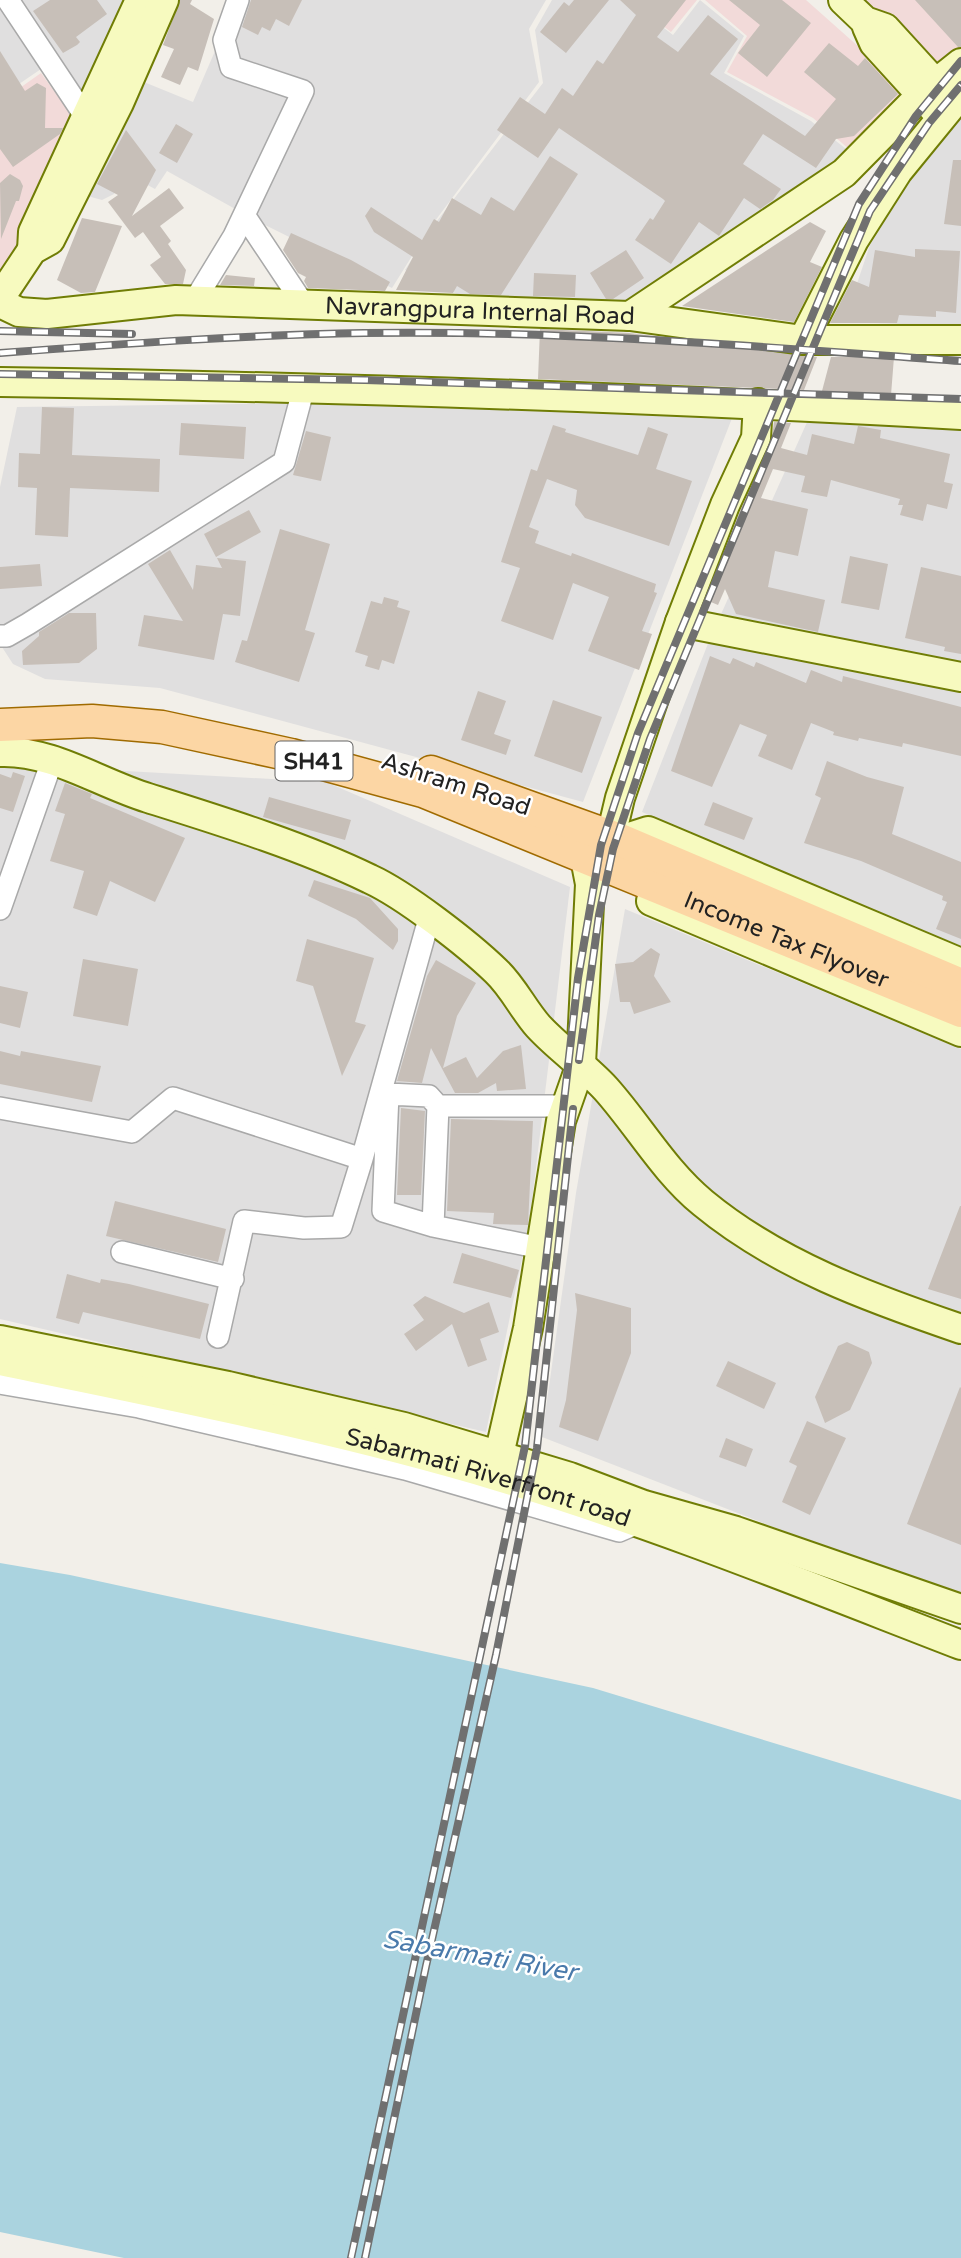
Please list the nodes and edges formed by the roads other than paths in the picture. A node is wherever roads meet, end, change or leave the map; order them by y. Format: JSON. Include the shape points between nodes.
{"nodes":[{"id":1,"x":8,"y":0,"type":"edge"},
{"id":2,"x":140,"y":0,"type":"edge"},
{"id":3,"x":164,"y":0,"type":"edge"},
{"id":4,"x":237,"y":0,"type":"edge"},
{"id":5,"x":844,"y":0,"type":"edge"},
{"id":6,"x":961,"y":64,"type":"edge"},
{"id":7,"x":942,"y":98,"type":"edge"},
{"id":8,"x":85,"y":116,"type":"junction"},
{"id":9,"x":244,"y":215,"type":"junction"},
{"id":10,"x":32,"y":250,"type":"junction"},
{"id":11,"x":0,"y":298,"type":"edge"},
{"id":12,"x":195,"y":300,"type":"junction"},
{"id":13,"x":0,"y":303,"type":"edge"},
{"id":14,"x":304,"y":305,"type":"junction"},
{"id":15,"x":630,"y":316,"type":"junction"},
{"id":16,"x":803,"y":340,"type":"junction"},
{"id":17,"x":961,"y":340,"type":"edge"},
{"id":18,"x":0,"y":382,"type":"edge"},
{"id":19,"x":304,"y":387,"type":"junction"},
{"id":20,"x":758,"y":403,"type":"junction"},
{"id":21,"x":961,"y":415,"type":"edge"},
{"id":22,"x":680,"y":622,"type":"junction"},
{"id":23,"x":0,"y":636,"type":"edge"},
{"id":24,"x":961,"y":677,"type":"edge"},
{"id":25,"x":0,"y":707,"type":"edge"},
{"id":26,"x":0,"y":725,"type":"edge"},
{"id":27,"x":0,"y":752,"type":"edge"},
{"id":28,"x":52,"y":761,"type":"junction"},
{"id":29,"x":607,"y":850,"type":"junction"},
{"id":30,"x":653,"y":869,"type":"junction"},
{"id":31,"x":0,"y":909,"type":"edge"},
{"id":32,"x":429,"y":919,"type":"junction"},
{"id":33,"x":961,"y":963,"type":"edge"},
{"id":34,"x":961,"y":985,"type":"edge"},
{"id":35,"x":961,"y":1011,"type":"edge"},
{"id":36,"x":961,"y":1032,"type":"edge"},
{"id":37,"x":581,"y":1064,"type":"junction"},
{"id":38,"x":438,"y":1106,"type":"junction"},
{"id":39,"x":566,"y":1106,"type":"junction"},
{"id":40,"x":0,"y":1108,"type":"edge"},
{"id":41,"x":362,"y":1159,"type":"junction"},
{"id":42,"x":433,"y":1226,"type":"junction"},
{"id":43,"x":541,"y":1248,"type":"junction"},
{"id":44,"x":122,"y":1252,"type":"dead end"},
{"id":45,"x":233,"y":1279,"type":"junction"},
{"id":46,"x":961,"y":1329,"type":"edge"},
{"id":47,"x":218,"y":1337,"type":"dead end"},
{"id":48,"x":0,"y":1340,"type":"edge"},
{"id":49,"x":0,"y":1361,"type":"edge"},
{"id":50,"x":0,"y":1383,"type":"edge"},
{"id":51,"x":499,"y":1455,"type":"junction"},
{"id":52,"x":640,"y":1522,"type":"junction"},
{"id":53,"x":961,"y":1609,"type":"edge"},
{"id":54,"x":961,"y":1645,"type":"edge"}],
"edges":[{"from":1,"to":8,"type":"street"},
{"from":2,"to":8,"type":"street"},
{"from":3,"to":10,"type":"street","via":[[119,103],[50,240]]},
{"from":4,"to":9,"type":"street","via":[[224,40],[231,67],[303,91]]},
{"from":5,"to":7,"type":"street","via":[[865,21],[885,28]]},
{"from":6,"to":7,"type":"street"},
{"from":7,"to":15,"type":"street","via":[[855,164]]},
{"from":7,"to":16,"type":"street","via":[[854,240]]},
{"from":8,"to":10,"type":"street","via":[[33,232]]},
{"from":9,"to":12,"type":"street"},
{"from":9,"to":14,"type":"street"},
{"from":10,"to":11,"type":"street"},
{"from":12,"to":13,"type":"street","name":"Navrangpura Internal Road","via":[[47,314],[19,312]]},
{"from":12,"to":14,"type":"street","name":"Navrangpura Internal Road"},
{"from":14,"to":15,"type":"street","name":"Navrangpura Internal Road"},
{"from":15,"to":16,"type":"street","name":"Navrangpura Internal Road"},
{"from":16,"to":17,"type":"street","name":"Navrangpura Internal Road"},
{"from":18,"to":19,"type":"street"},
{"from":19,"to":20,"type":"street"},
{"from":19,"to":23,"type":"street","via":[[284,462],[28,624]]},
{"from":20,"to":21,"type":"street"},
{"from":20,"to":22,"type":"street","via":[[756,438]]},
{"from":22,"to":24,"type":"street"},
{"from":22,"to":29,"type":"street"},
{"from":25,"to":29,"type":"main road","name":"Ashram Road","via":[[92,701],[165,708],[295,736],[428,771]]},
{"from":26,"to":29,"type":"main road","name":"Ashram Road","number":"SH41","via":[[92,721],[162,727],[423,790]]},
{"from":27,"to":28,"type":"street"},
{"from":28,"to":31,"type":"street"},
{"from":28,"to":32,"type":"street","via":[[373,880]]},
{"from":29,"to":30,"type":"main road","name":"Income Tax Flyover"},
{"from":29,"to":33,"type":"street","via":[[648,831]]},
{"from":29,"to":36,"type":"street","via":[[622,888]]},
{"from":29,"to":37,"type":"street","via":[[590,884]]},
{"from":30,"to":34,"type":"main road","name":"Income Tax Flyover"},
{"from":30,"to":35,"type":"main road","name":"Income Tax Flyover"},
{"from":32,"to":37,"type":"street","via":[[498,972],[538,1027]]},
{"from":32,"to":41,"type":"street"},
{"from":37,"to":39,"type":"street"},
{"from":37,"to":46,"type":"street","via":[[694,1194],[767,1249],[834,1283]]},
{"from":38,"to":39,"type":"street"},
{"from":38,"to":42,"type":"street"},
{"from":38,"to":42,"type":"street","via":[[429,1097],[388,1094],[383,1211]]},
{"from":39,"to":43,"type":"street"},
{"from":40,"to":41,"type":"street","via":[[132,1132],[173,1098]]},
{"from":41,"to":45,"type":"street","via":[[341,1227],[304,1228],[244,1220]]},
{"from":42,"to":43,"type":"street"},
{"from":43,"to":51,"type":"street"},
{"from":44,"to":45,"type":"street"},
{"from":45,"to":47,"type":"street"},
{"from":48,"to":51,"type":"street","name":"Sabarmati Riverfront road","via":[[268,1395]]},
{"from":49,"to":52,"type":"street","name":"Sabarmati Riverfront road","via":[[415,1454]]},
{"from":50,"to":52,"type":"street","via":[[139,1407],[405,1469],[619,1531]]},
{"from":51,"to":53,"type":"street","name":"Sabarmati Riverfront road"},
{"from":52,"to":54,"type":"street","name":"Sabarmati Riverfront road"}]}
